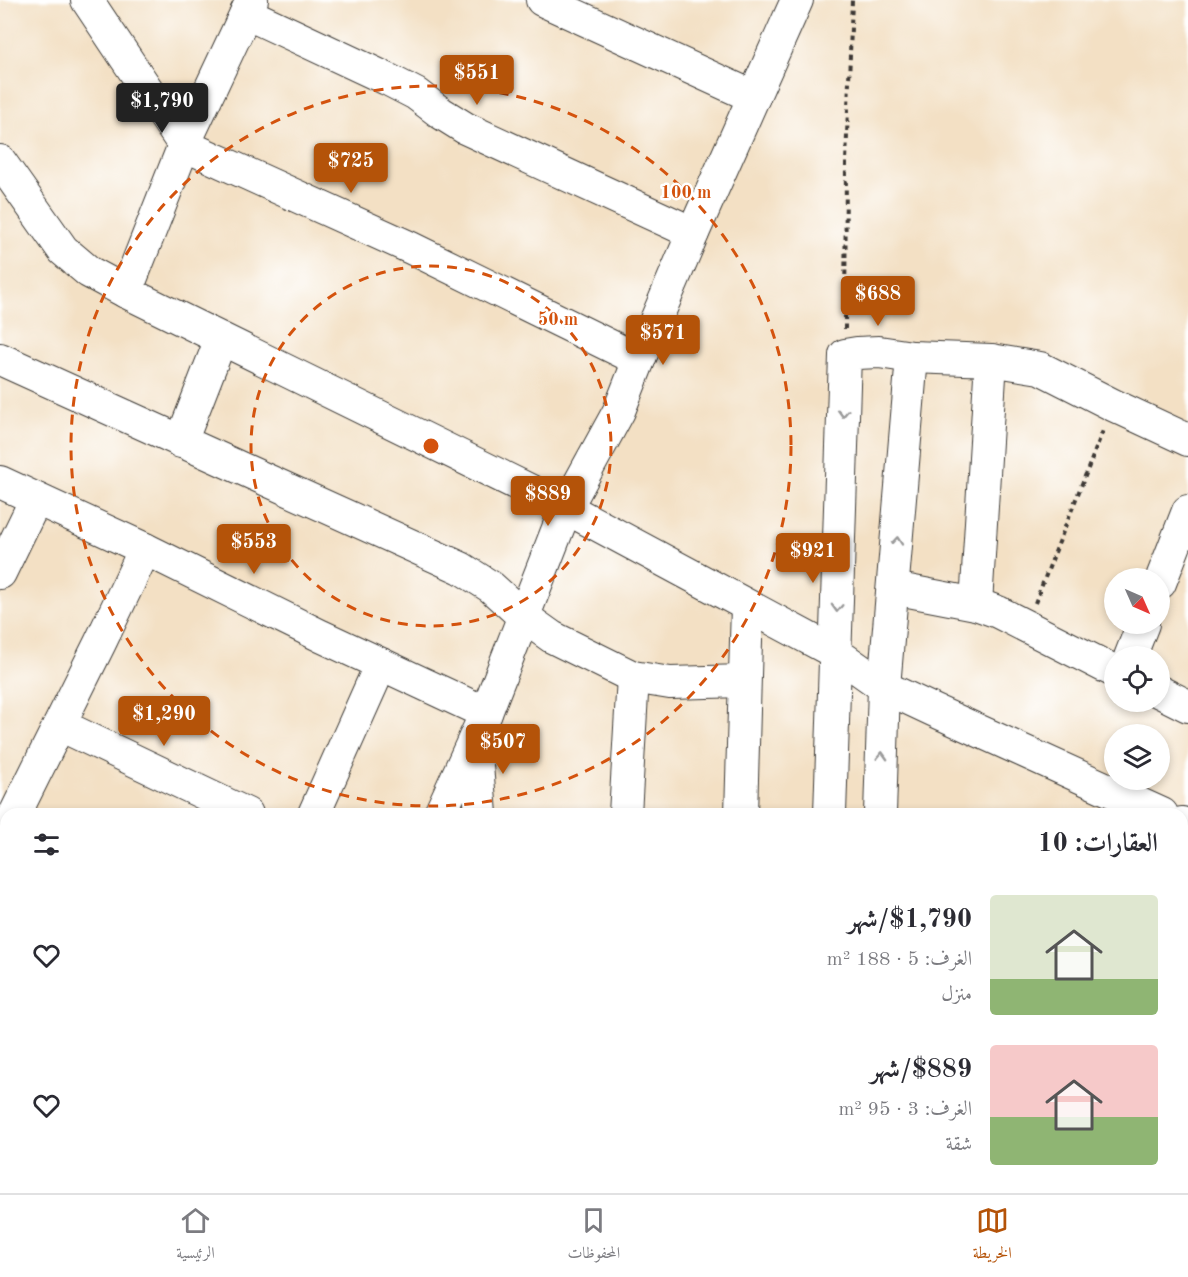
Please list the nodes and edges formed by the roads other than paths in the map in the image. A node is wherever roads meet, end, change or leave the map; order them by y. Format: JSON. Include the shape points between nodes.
{"nodes":[{"id":1,"x":87,"y":0,"type":"edge"},
{"id":2,"x":542,"y":0,"type":"edge"},
{"id":3,"x":797,"y":0,"type":"edge"},
{"id":4,"x":249,"y":7,"type":"edge"},
{"id":5,"x":754,"y":97,"type":"junction"},
{"id":6,"x":184,"y":145,"type":"junction"},
{"id":7,"x":0,"y":161,"type":"edge"},
{"id":8,"x":693,"y":233,"type":"junction"},
{"id":9,"x":126,"y":292,"type":"junction"},
{"id":10,"x":221,"y":339,"type":"junction"},
{"id":11,"x":912,"y":357,"type":"junction"},
{"id":12,"x":0,"y":359,"type":"edge"},
{"id":13,"x":639,"y":360,"type":"junction"},
{"id":14,"x":992,"y":360,"type":"junction"},
{"id":15,"x":1188,"y":440,"type":"edge"},
{"id":16,"x":181,"y":442,"type":"junction"},
{"id":17,"x":0,"y":482,"type":"edge"},
{"id":18,"x":36,"y":499,"type":"junction"},
{"id":19,"x":566,"y":508,"type":"junction"},
{"id":20,"x":1188,"y":512,"type":"edge"},
{"id":21,"x":145,"y":549,"type":"junction"},
{"id":22,"x":1166,"y":568,"type":"edge"},
{"id":23,"x":0,"y":573,"type":"edge"},
{"id":24,"x":892,"y":588,"type":"junction"},
{"id":25,"x":976,"y":604,"type":"junction"},
{"id":26,"x":747,"y":606,"type":"junction"},
{"id":27,"x":524,"y":617,"type":"junction"},
{"id":28,"x":836,"y":653,"type":"junction"},
{"id":29,"x":381,"y":664,"type":"junction"},
{"id":30,"x":1104,"y":666,"type":"edge"},
{"id":31,"x":633,"y":677,"type":"junction"},
{"id":32,"x":744,"y":681,"type":"junction"},
{"id":33,"x":884,"y":687,"type":"junction"},
{"id":34,"x":1170,"y":697,"type":"edge"},
{"id":35,"x":1188,"y":706,"type":"edge"},
{"id":36,"x":60,"y":724,"type":"junction"},
{"id":37,"x":481,"y":726,"type":"junction"},
{"id":38,"x":18,"y":808,"type":"edge"},
{"id":39,"x":235,"y":808,"type":"edge"},
{"id":40,"x":317,"y":808,"type":"edge"},
{"id":41,"x":443,"y":808,"type":"edge"},
{"id":42,"x":481,"y":808,"type":"edge"},
{"id":43,"x":625,"y":808,"type":"edge"},
{"id":44,"x":741,"y":808,"type":"edge"},
{"id":45,"x":830,"y":808,"type":"edge"},
{"id":46,"x":880,"y":808,"type":"edge"},
{"id":47,"x":1149,"y":808,"type":"edge"}],
"edges":[{"from":1,"to":6,"type":"street"},
{"from":2,"to":5,"type":"street"},
{"from":3,"to":5,"type":"street"},
{"from":4,"to":6,"type":"street"},
{"from":4,"to":8,"type":"street","via":[[416,94],[465,128]]},
{"from":5,"to":8,"type":"street"},
{"from":6,"to":9,"type":"street"},
{"from":6,"to":13,"type":"street","via":[[411,248]]},
{"from":7,"to":9,"type":"street","via":[[63,250],[89,272]]},
{"from":8,"to":13,"type":"street"},
{"from":9,"to":10,"type":"street"},
{"from":10,"to":16,"type":"street"},
{"from":10,"to":19,"type":"street"},
{"from":11,"to":14,"type":"street"},
{"from":24,"to":11,"type":"street","one_way":true},
{"from":11,"to":28,"type":"street","one_way":true,"via":[[879,352],[845,355]]},
{"from":12,"to":16,"type":"street"},
{"from":13,"to":19,"type":"street","via":[[620,411]]},
{"from":14,"to":15,"type":"street","via":[[1040,368]]},
{"from":14,"to":25,"type":"street"},
{"from":16,"to":27,"type":"street","via":[[461,568],[491,587]]},
{"from":17,"to":18,"type":"street"},
{"from":18,"to":21,"type":"street"},
{"from":18,"to":23,"type":"street"},
{"from":19,"to":26,"type":"street"},
{"from":19,"to":27,"type":"street"},
{"from":20,"to":22,"type":"street"},
{"from":21,"to":29,"type":"street"},
{"from":21,"to":36,"type":"street"},
{"from":24,"to":25,"type":"street"},
{"from":24,"to":33,"type":"street"},
{"from":25,"to":30,"type":"street"},
{"from":26,"to":28,"type":"street"},
{"from":26,"to":32,"type":"street"},
{"from":27,"to":31,"type":"street","via":[[552,637]]},
{"from":27,"to":37,"type":"street"},
{"from":28,"to":33,"type":"street"},
{"from":28,"to":45,"type":"street"},
{"from":29,"to":37,"type":"street"},
{"from":29,"to":40,"type":"street"},
{"from":31,"to":32,"type":"street","via":[[670,682]]},
{"from":31,"to":43,"type":"street"},
{"from":32,"to":44,"type":"street"},
{"from":46,"to":33,"type":"street","one_way":true},
{"from":33,"to":47,"type":"street"},
{"from":34,"to":35,"type":"street"},
{"from":36,"to":38,"type":"street"},
{"from":36,"to":39,"type":"street"},
{"from":37,"to":41,"type":"street"},
{"from":37,"to":42,"type":"street"}]}
